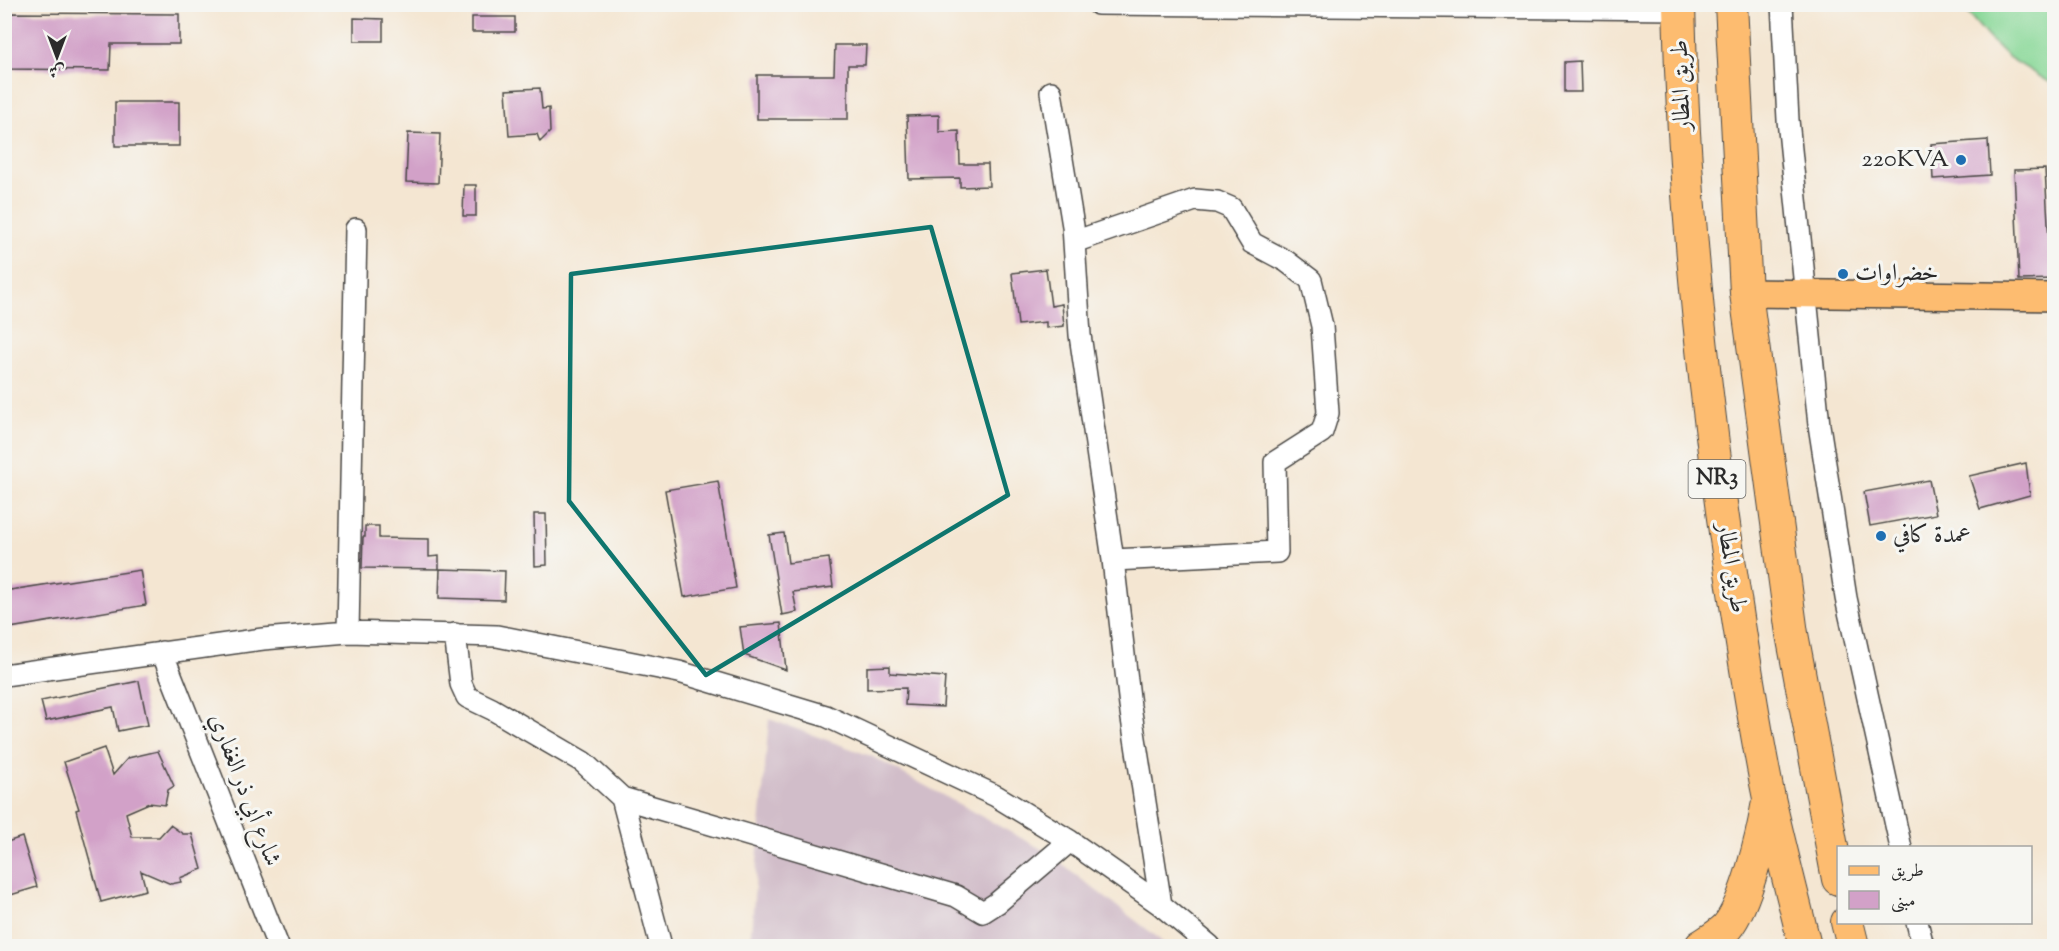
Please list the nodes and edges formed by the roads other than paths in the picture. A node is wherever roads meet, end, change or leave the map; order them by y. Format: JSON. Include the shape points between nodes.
{"nodes":[{"id":1,"x":1098,"y":4,"type":"edge"},
{"id":2,"x":1731,"y":4,"type":"edge"},
{"id":3,"x":1782,"y":4,"type":"edge"},
{"id":4,"x":1679,"y":7,"type":"edge"},
{"id":5,"x":1051,"y":92,"type":"dead end"},
{"id":6,"x":356,"y":229,"type":"dead end"},
{"id":7,"x":1074,"y":243,"type":"junction"},
{"id":8,"x":1746,"y":293,"type":"junction"},
{"id":9,"x":1806,"y":293,"type":"junction"},
{"id":10,"x":2055,"y":297,"type":"edge"},
{"id":11,"x":1113,"y":560,"type":"junction"},
{"id":12,"x":348,"y":632,"type":"junction"},
{"id":13,"x":455,"y":634,"type":"junction"},
{"id":14,"x":162,"y":652,"type":"junction"},
{"id":15,"x":4,"y":675,"type":"edge"},
{"id":16,"x":1769,"y":797,"type":"junction"},
{"id":17,"x":621,"y":798,"type":"junction"},
{"id":18,"x":1070,"y":841,"type":"junction"},
{"id":19,"x":1901,"y":846,"type":"edge"},
{"id":20,"x":1837,"y":869,"type":"edge"},
{"id":21,"x":1161,"y":905,"type":"junction"},
{"id":22,"x":1847,"y":924,"type":"edge"},
{"id":23,"x":1918,"y":924,"type":"edge"},
{"id":24,"x":278,"y":946,"type":"edge"},
{"id":25,"x":661,"y":946,"type":"edge"},
{"id":26,"x":1210,"y":946,"type":"edge"},
{"id":27,"x":1701,"y":946,"type":"edge"},
{"id":28,"x":1805,"y":946,"type":"edge"},
{"id":29,"x":1852,"y":946,"type":"edge"},
{"id":30,"x":1923,"y":946,"type":"edge"}],
"edges":[{"from":1,"to":4,"type":"street"},
{"from":2,"to":8,"type":"highway","name":"طريق المطار","number":"NR3"},
{"from":3,"to":9,"type":"street","via":[[1788,120]]},
{"from":4,"to":16,"type":"highway","name":"طريق المطار","number":"NR3","via":[[1684,162],[1712,440]]},
{"from":5,"to":7,"type":"street"},
{"from":6,"to":12,"type":"street"},
{"from":7,"to":11,"type":"street","via":[[1080,335]]},
{"from":7,"to":11,"type":"street","via":[[1195,200],[1217,202],[1231,208],[1252,243],[1311,280],[1322,326],[1328,412],[1322,432],[1275,462],[1277,552]]},
{"from":8,"to":9,"type":"main road"},
{"from":8,"to":20,"type":"highway","name":"طريق المطار","number":"NR3","via":[[1792,633]]},
{"from":9,"to":10,"type":"main road"},
{"from":9,"to":19,"type":"street","via":[[1819,425],[1846,597]]},
{"from":11,"to":21,"type":"street","via":[[1130,706]]},
{"from":12,"to":13,"type":"street"},
{"from":12,"to":14,"type":"street"},
{"from":13,"to":17,"type":"street","via":[[461,684],[467,698],[583,762]]},
{"from":13,"to":18,"type":"street","via":[[497,636],[679,672],[826,716],[996,795]]},
{"from":14,"to":15,"type":"street"},
{"from":14,"to":24,"type":"street","name":"شارع أبي ذر الغفاري"},
{"from":16,"to":27,"type":"highway","via":[[1756,856],[1739,903],[1728,925]]},
{"from":16,"to":28,"type":"highway","name":"طريق المطار","number":"NR3"},
{"from":17,"to":18,"type":"street","via":[[956,896],[983,912]]},
{"from":17,"to":25,"type":"street"},
{"from":18,"to":21,"type":"street"},
{"from":21,"to":26,"type":"street"},
{"from":22,"to":29,"type":"highway"},
{"from":23,"to":30,"type":"street"}]}
